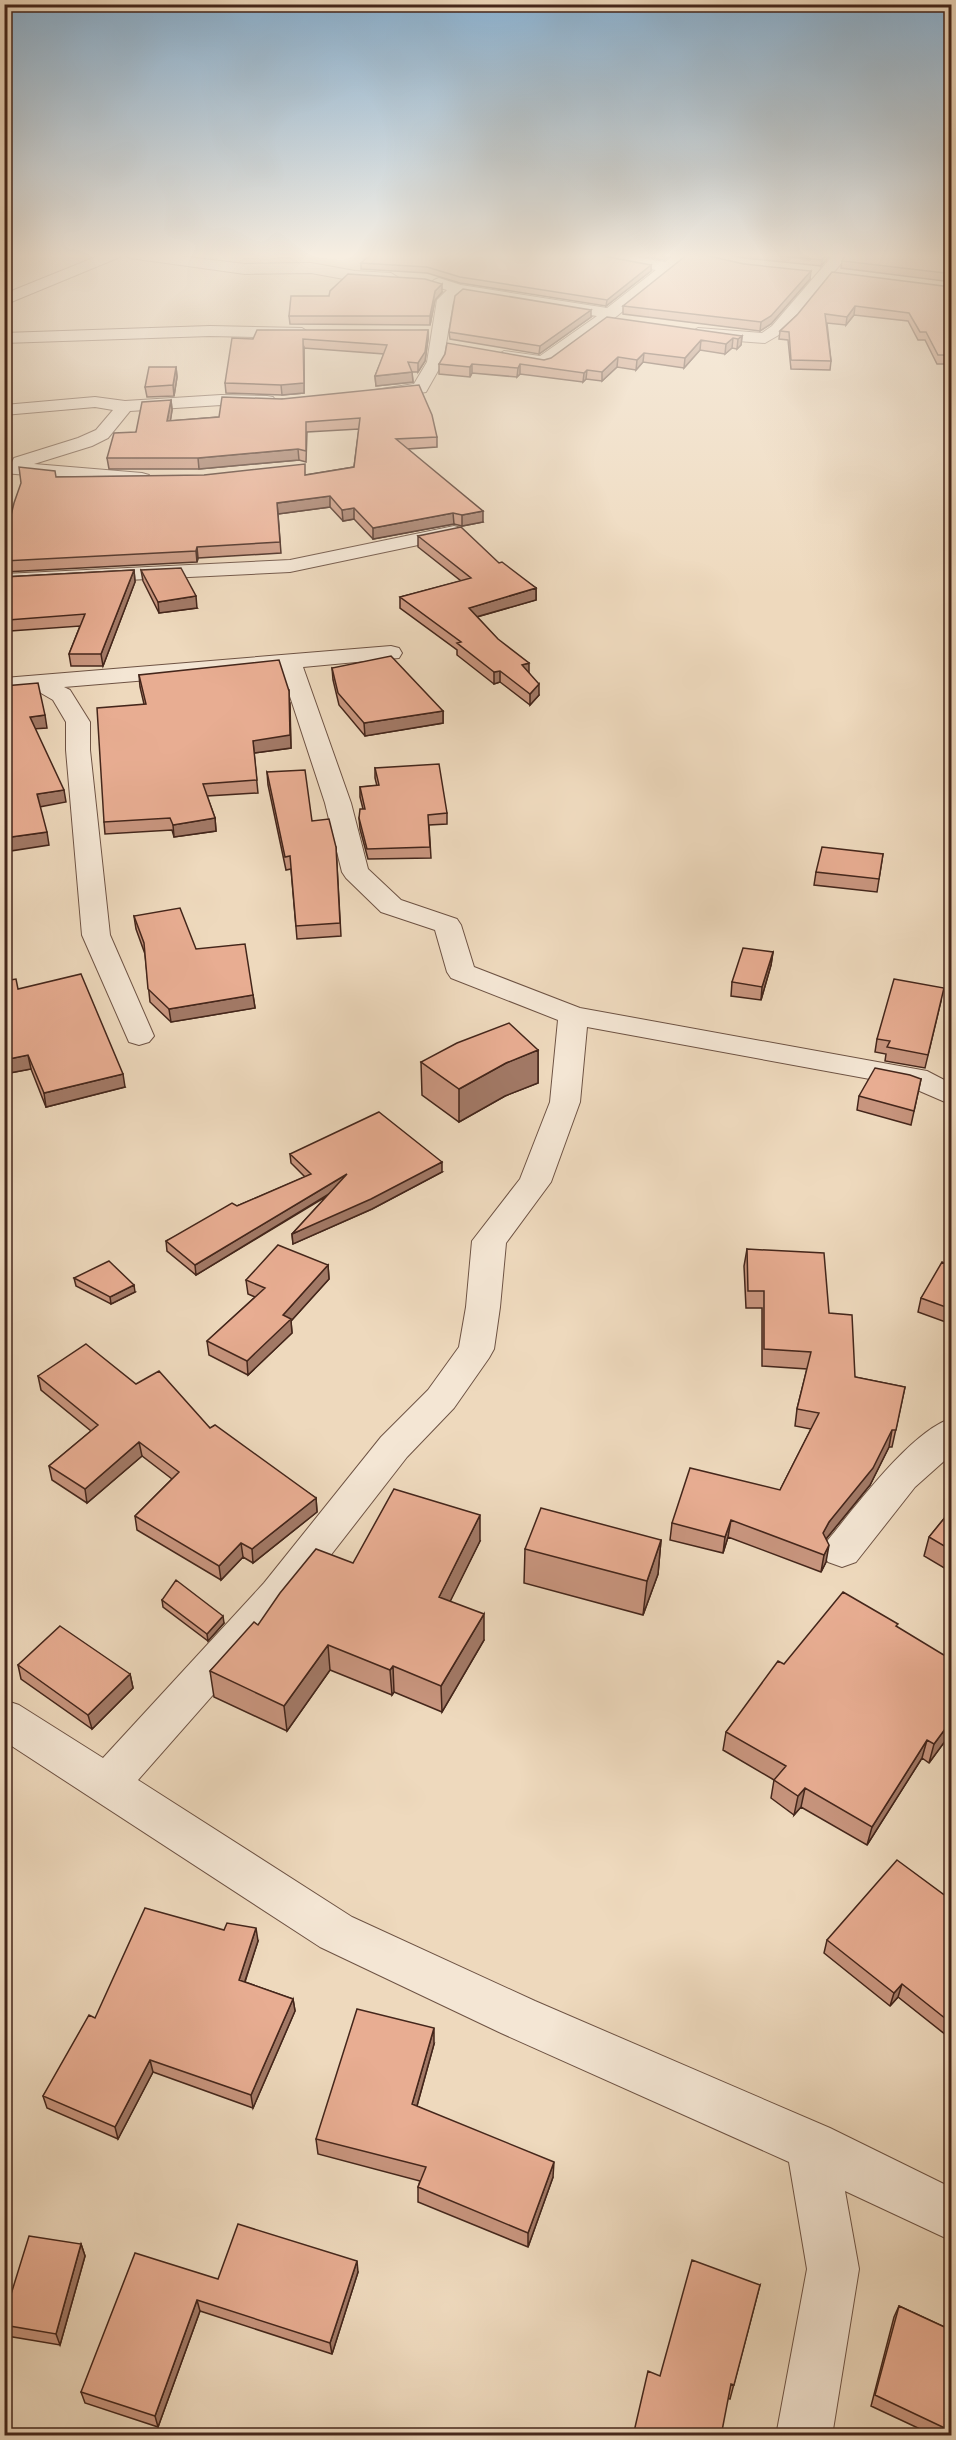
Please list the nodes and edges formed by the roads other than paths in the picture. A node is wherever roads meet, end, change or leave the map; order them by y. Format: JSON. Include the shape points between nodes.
{"nodes":[{"id":1,"x":432,"y":368,"type":"edge"},
{"id":2,"x":356,"y":396,"type":"edge"},
{"id":3,"x":282,"y":402,"type":"edge"},
{"id":4,"x":125,"y":406,"type":"junction"},
{"id":5,"x":4,"y":410,"type":"edge"},
{"id":6,"x":4,"y":466,"type":"edge"},
{"id":7,"x":164,"y":479,"type":"edge"},
{"id":8,"x":454,"y":532,"type":"edge"},
{"id":9,"x":4,"y":580,"type":"edge"},
{"id":10,"x":391,"y":652,"type":"dead end"},
{"id":11,"x":289,"y":660,"type":"junction"},
{"id":12,"x":39,"y":683,"type":"junction"},
{"id":13,"x":4,"y":686,"type":"edge"},
{"id":14,"x":573,"y":1016,"type":"junction"},
{"id":15,"x":139,"y":1036,"type":"dead end"},
{"id":16,"x":948,"y":1091,"type":"edge"},
{"id":17,"x":948,"y":1443,"type":"edge"},
{"id":18,"x":842,"y":1551,"type":"dead end"},
{"id":19,"x":4,"y":1718,"type":"edge"},
{"id":20,"x":107,"y":1784,"type":"junction"},
{"id":21,"x":812,"y":2146,"type":"junction"},
{"id":22,"x":951,"y":2214,"type":"edge"},
{"id":23,"x":804,"y":2436,"type":"edge"}],
"edges":[{"from":1,"to":2,"type":"street","via":[[420,388]]},
{"from":3,"to":4,"type":"street","via":[[221,400]]},
{"from":4,"to":5,"type":"street","via":[[95,402]]},
{"from":4,"to":6,"type":"street","via":[[102,434],[86,442]]},
{"from":6,"to":7,"type":"street","via":[[121,479]]},
{"from":8,"to":9,"type":"street","via":[[290,566]]},
{"from":10,"to":11,"type":"street"},
{"from":11,"to":12,"type":"street"},
{"from":11,"to":14,"type":"street","via":[[338,803],[355,872],[391,906],[447,925],[461,972]]},
{"from":12,"to":13,"type":"street"},
{"from":12,"to":15,"type":"street","via":[[62,695],[78,722],[96,935]]},
{"from":14,"to":16,"type":"street","via":[[916,1078]]},
{"from":14,"to":20,"type":"street","via":[[565,1102],[534,1182],[489,1242],[476,1349],[441,1399],[394,1447],[278,1594]]},
{"from":17,"to":18,"type":"street","via":[[902,1478]]},
{"from":19,"to":20,"type":"street"},
{"from":20,"to":21,"type":"street","via":[[336,1932],[518,2018]]},
{"from":21,"to":22,"type":"street"},
{"from":21,"to":23,"type":"street","via":[[833,2269]]}]}
